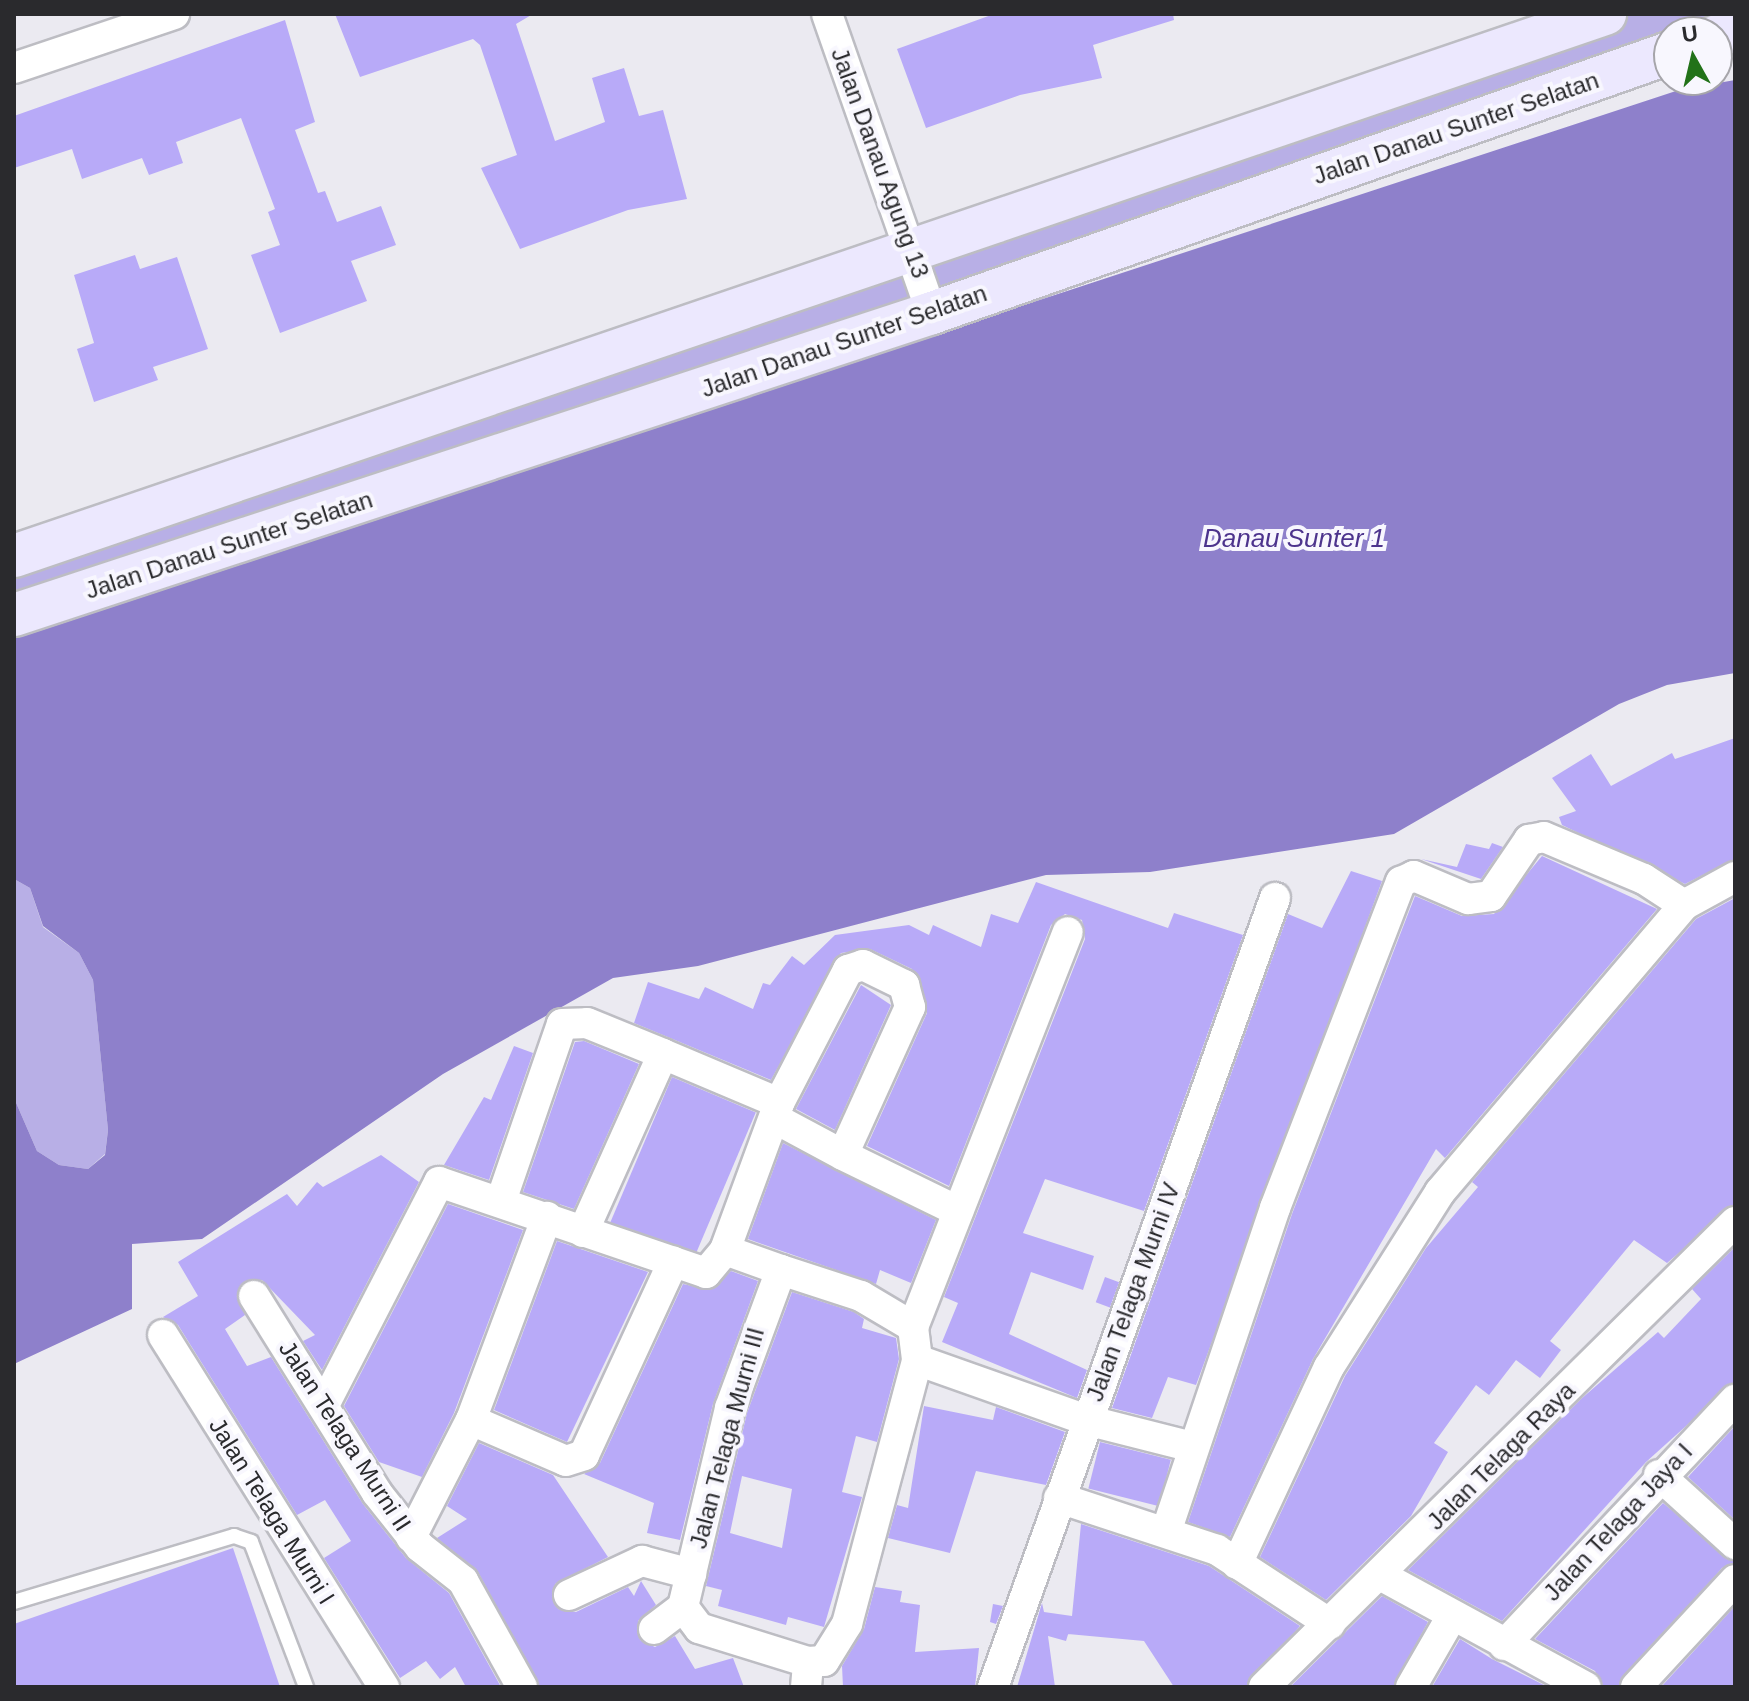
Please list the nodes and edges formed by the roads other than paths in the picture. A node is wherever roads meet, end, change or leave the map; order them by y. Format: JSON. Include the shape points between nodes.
{"nodes":[{"id":1,"x":174,"y":14,"type":"edge"},
{"id":2,"x":827,"y":14,"type":"edge"},
{"id":3,"x":1605,"y":14,"type":"edge"},
{"id":4,"x":1653,"y":59,"type":"edge"},
{"id":5,"x":14,"y":68,"type":"edge"},
{"id":6,"x":911,"y":247,"type":"junction"},
{"id":7,"x":932,"y":313,"type":"junction"},
{"id":8,"x":14,"y":556,"type":"edge"},
{"id":9,"x":14,"y":615,"type":"edge"},
{"id":10,"x":1735,"y":877,"type":"edge"},
{"id":11,"x":1275,"y":898,"type":"dead end"},
{"id":12,"x":1684,"y":905,"type":"junction"},
{"id":13,"x":1068,"y":932,"type":"dead end"},
{"id":14,"x":663,"y":1054,"type":"junction"},
{"id":15,"x":777,"y":1110,"type":"junction"},
{"id":16,"x":843,"y":1155,"type":"junction"},
{"id":17,"x":501,"y":1201,"type":"junction"},
{"id":18,"x":958,"y":1211,"type":"junction"},
{"id":19,"x":547,"y":1217,"type":"junction"},
{"id":20,"x":1735,"y":1222,"type":"edge"},
{"id":21,"x":583,"y":1232,"type":"junction"},
{"id":22,"x":725,"y":1250,"type":"junction"},
{"id":23,"x":673,"y":1262,"type":"junction"},
{"id":24,"x":781,"y":1270,"type":"junction"},
{"id":25,"x":254,"y":1296,"type":"dead end"},
{"id":26,"x":913,"y":1327,"type":"junction"},
{"id":27,"x":163,"y":1335,"type":"dead end"},
{"id":28,"x":917,"y":1360,"type":"junction"},
{"id":29,"x":1735,"y":1400,"type":"edge"},
{"id":30,"x":324,"y":1405,"type":"junction"},
{"id":31,"x":471,"y":1420,"type":"junction"},
{"id":32,"x":1086,"y":1420,"type":"junction"},
{"id":33,"x":1193,"y":1447,"type":"junction"},
{"id":34,"x":1659,"y":1475,"type":"junction"},
{"id":35,"x":1059,"y":1498,"type":"junction"},
{"id":36,"x":1167,"y":1529,"type":"junction"},
{"id":37,"x":411,"y":1537,"type":"junction"},
{"id":38,"x":1735,"y":1544,"type":"edge"},
{"id":39,"x":1237,"y":1564,"type":"junction"},
{"id":40,"x":691,"y":1574,"type":"junction"},
{"id":41,"x":1382,"y":1576,"type":"junction"},
{"id":42,"x":1735,"y":1580,"type":"edge"},
{"id":43,"x":569,"y":1595,"type":"dead end"},
{"id":44,"x":14,"y":1602,"type":"edge"},
{"id":45,"x":683,"y":1607,"type":"junction"},
{"id":46,"x":1452,"y":1616,"type":"junction"},
{"id":47,"x":1330,"y":1624,"type":"junction"},
{"id":48,"x":654,"y":1629,"type":"dead end"},
{"id":49,"x":1504,"y":1645,"type":"junction"},
{"id":50,"x":807,"y":1675,"type":"edge"},
{"id":51,"x":306,"y":1687,"type":"edge"},
{"id":52,"x":384,"y":1687,"type":"edge"},
{"id":53,"x":522,"y":1687,"type":"edge"},
{"id":54,"x":993,"y":1687,"type":"edge"},
{"id":55,"x":1264,"y":1687,"type":"edge"},
{"id":56,"x":1411,"y":1687,"type":"edge"},
{"id":57,"x":1586,"y":1687,"type":"edge"},
{"id":58,"x":1636,"y":1687,"type":"edge"}],
"edges":[{"from":1,"to":5,"type":"street"},
{"from":2,"to":6,"type":"street","name":"Jalan Danau Agung 13"},
{"from":3,"to":6,"type":"street"},
{"from":4,"to":7,"type":"street","name":"Jalan Danau Sunter Selatan"},
{"from":6,"to":7,"type":"street","name":"Jalan Danau Agung 13"},
{"from":6,"to":8,"type":"street"},
{"from":7,"to":9,"type":"street","name":"Jalan Danau Sunter Selatan"},
{"from":10,"to":12,"type":"street"},
{"from":11,"to":32,"type":"street","name":"Jalan Telaga Murni IV"},
{"from":12,"to":33,"type":"street","via":[[1644,879],[1544,837],[1529,840],[1491,896],[1468,899],[1414,876],[1401,882]]},
{"from":12,"to":39,"type":"street","via":[[1440,1192],[1368,1297]]},
{"from":13,"to":18,"type":"street"},
{"from":14,"to":15,"type":"street"},
{"from":14,"to":17,"type":"street","via":[[587,1023],[562,1024]]},
{"from":14,"to":21,"type":"street"},
{"from":15,"to":16,"type":"street"},
{"from":15,"to":16,"type":"street","via":[[848,970],[863,965],[904,985],[910,1007]]},
{"from":15,"to":22,"type":"street"},
{"from":16,"to":18,"type":"street"},
{"from":17,"to":19,"type":"street"},
{"from":17,"to":30,"type":"street","via":[[449,1180],[434,1186]]},
{"from":18,"to":26,"type":"street"},
{"from":19,"to":21,"type":"street"},
{"from":19,"to":31,"type":"street"},
{"from":20,"to":41,"type":"street","name":"Jalan Telaga Raya"},
{"from":21,"to":23,"type":"street"},
{"from":22,"to":23,"type":"street","via":[[711,1273]]},
{"from":22,"to":24,"type":"street"},
{"from":23,"to":31,"type":"street","via":[[584,1455],[566,1461]]},
{"from":24,"to":26,"type":"street","via":[[861,1296]]},
{"from":24,"to":40,"type":"street","name":"Jalan Telaga Murni III","via":[[730,1408]]},
{"from":25,"to":30,"type":"street","name":"Jalan Telaga Murni II"},
{"from":26,"to":28,"type":"street"},
{"from":27,"to":52,"type":"street","name":"Jalan Telaga Murni I"},
{"from":28,"to":32,"type":"street"},
{"from":28,"to":50,"type":"street","via":[[847,1624],[824,1661]]},
{"from":29,"to":34,"type":"street","name":"Jalan Telaga Jaya I"},
{"from":30,"to":37,"type":"street","name":"Jalan Telaga Murni II"},
{"from":31,"to":37,"type":"street"},
{"from":32,"to":33,"type":"street"},
{"from":32,"to":35,"type":"street","name":"Jalan Telaga Murni IV"},
{"from":33,"to":36,"type":"street"},
{"from":34,"to":38,"type":"street"},
{"from":34,"to":49,"type":"street","name":"Jalan Telaga Jaya I"},
{"from":35,"to":36,"type":"street"},
{"from":35,"to":54,"type":"street","name":"Jalan Telaga Murni IV"},
{"from":36,"to":39,"type":"street"},
{"from":37,"to":53,"type":"street","name":"Jalan Telaga Murni II","via":[[463,1581]]},
{"from":39,"to":47,"type":"street"},
{"from":40,"to":43,"type":"street","via":[[642,1561]]},
{"from":40,"to":45,"type":"street","name":"Jalan Telaga Murni III"},
{"from":41,"to":46,"type":"street"},
{"from":41,"to":47,"type":"street","name":"Jalan Telaga Raya"},
{"from":42,"to":58,"type":"street"},
{"from":44,"to":51,"type":"lane","via":[[234,1536],[251,1542]]},
{"from":45,"to":48,"type":"street"},
{"from":45,"to":50,"type":"street","via":[[699,1628]]},
{"from":46,"to":49,"type":"street"},
{"from":46,"to":56,"type":"street"},
{"from":47,"to":55,"type":"street","name":"Jalan Telaga Raya"},
{"from":49,"to":57,"type":"street"}]}
